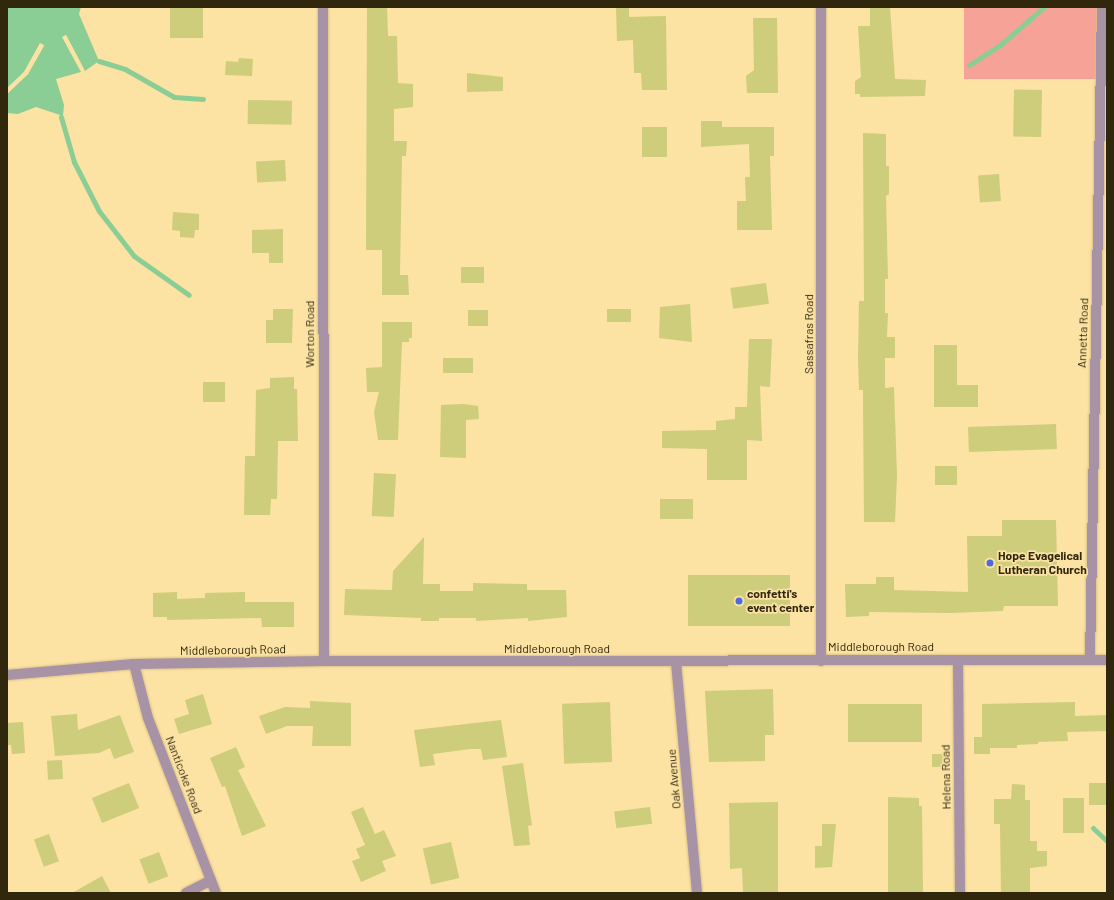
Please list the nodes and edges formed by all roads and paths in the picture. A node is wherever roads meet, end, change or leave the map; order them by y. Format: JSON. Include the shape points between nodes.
{"nodes":[{"id":1,"x":323,"y":7,"type":"edge"},
{"id":2,"x":822,"y":7,"type":"edge"},
{"id":3,"x":1102,"y":7,"type":"edge"},
{"id":4,"x":821,"y":660,"type":"junction"},
{"id":5,"x":958,"y":660,"type":"junction"},
{"id":6,"x":1090,"y":660,"type":"junction"},
{"id":7,"x":1107,"y":660,"type":"edge"},
{"id":8,"x":324,"y":661,"type":"junction"},
{"id":9,"x":676,"y":662,"type":"junction"},
{"id":10,"x":134,"y":664,"type":"junction"},
{"id":11,"x":7,"y":675,"type":"edge"},
{"id":12,"x":211,"y":880,"type":"junction"},
{"id":13,"x":186,"y":893,"type":"edge"},
{"id":14,"x":216,"y":893,"type":"edge"},
{"id":15,"x":697,"y":893,"type":"edge"},
{"id":16,"x":960,"y":893,"type":"edge"}],
"edges":[{"from":1,"to":8,"type":"street","name":"Worton Road"},
{"from":2,"to":4,"type":"street","name":"Sassafras Road"},
{"from":3,"to":6,"type":"street","name":"Annetta Road"},
{"from":4,"to":5,"type":"street","name":"Middleborough Road"},
{"from":4,"to":9,"type":"street","name":"Middleborough Road"},
{"from":5,"to":6,"type":"street","name":"Middleborough Road"},
{"from":5,"to":16,"type":"street","name":"Helena Road"},
{"from":6,"to":7,"type":"street","name":"Middleborough Road"},
{"from":8,"to":9,"type":"street","name":"Middleborough Road"},
{"from":8,"to":10,"type":"street","name":"Middleborough Road"},
{"from":9,"to":15,"type":"street","name":"Oak Avenue"},
{"from":10,"to":11,"type":"street","name":"Middleborough Road"},
{"from":10,"to":12,"type":"street","name":"Nanticoke Road","via":[[148,718]]},
{"from":12,"to":13,"type":"street"},
{"from":12,"to":14,"type":"street","name":"Nanticoke Road"}]}
